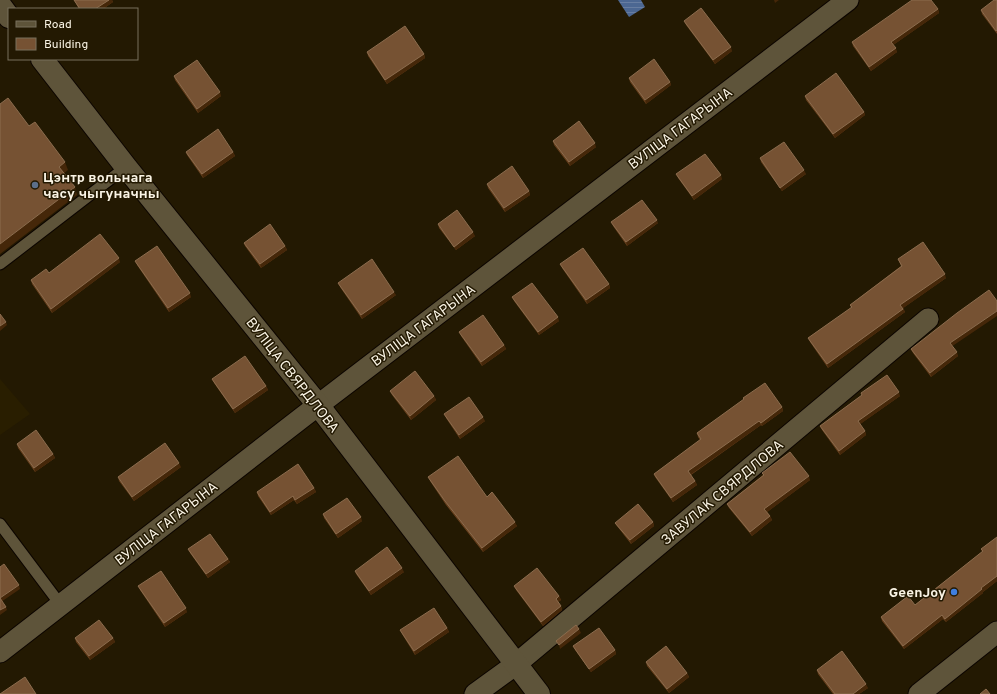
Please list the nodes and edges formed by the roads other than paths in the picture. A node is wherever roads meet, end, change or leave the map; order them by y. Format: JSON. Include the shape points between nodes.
{"nodes":[{"id":1,"x":848,"y":0,"type":"edge"},
{"id":2,"x":0,"y":5,"type":"edge"},
{"id":3,"x":8,"y":16,"type":"edge"},
{"id":4,"x":43,"y":60,"type":"edge"},
{"id":5,"x":126,"y":167,"type":"junction"},
{"id":6,"x":0,"y":264,"type":"edge"},
{"id":7,"x":928,"y":319,"type":"dead end"},
{"id":8,"x":318,"y":405,"type":"junction"},
{"id":9,"x":0,"y":524,"type":"edge"},
{"id":10,"x":60,"y":604,"type":"junction"},
{"id":11,"x":997,"y":632,"type":"edge"},
{"id":12,"x":0,"y":652,"type":"edge"},
{"id":13,"x":515,"y":665,"type":"junction"},
{"id":14,"x":475,"y":694,"type":"edge"},
{"id":15,"x":539,"y":694,"type":"edge"},
{"id":16,"x":919,"y":694,"type":"edge"}],
"edges":[{"from":1,"to":8,"type":"street","name":"ВУЛІЦА ГАГАРЫНА"},
{"from":2,"to":3,"type":"main road"},
{"from":4,"to":5,"type":"main road","name":"ВУЛІЦА СВЯРДЛОВА"},
{"from":5,"to":6,"type":"lane"},
{"from":5,"to":8,"type":"main road","name":"ВУЛІЦА СВЯРДЛОВА"},
{"from":7,"to":13,"type":"street","name":"ЗАВУЛАК СВЯРДЛОВА"},
{"from":8,"to":10,"type":"street","name":"ВУЛІЦА ГАГАРЫНА"},
{"from":8,"to":13,"type":"main road","name":"ВУЛІЦА СВЯРДЛОВА"},
{"from":9,"to":10,"type":"lane"},
{"from":10,"to":12,"type":"street","name":"ВУЛІЦА ГАГАРЫНА"},
{"from":11,"to":16,"type":"street"},
{"from":13,"to":14,"type":"street","name":"ЗАВУЛАК СВЯРДЛОВА"},
{"from":13,"to":15,"type":"main road","name":"ВУЛІЦА СВЯРДЛОВА"}]}
